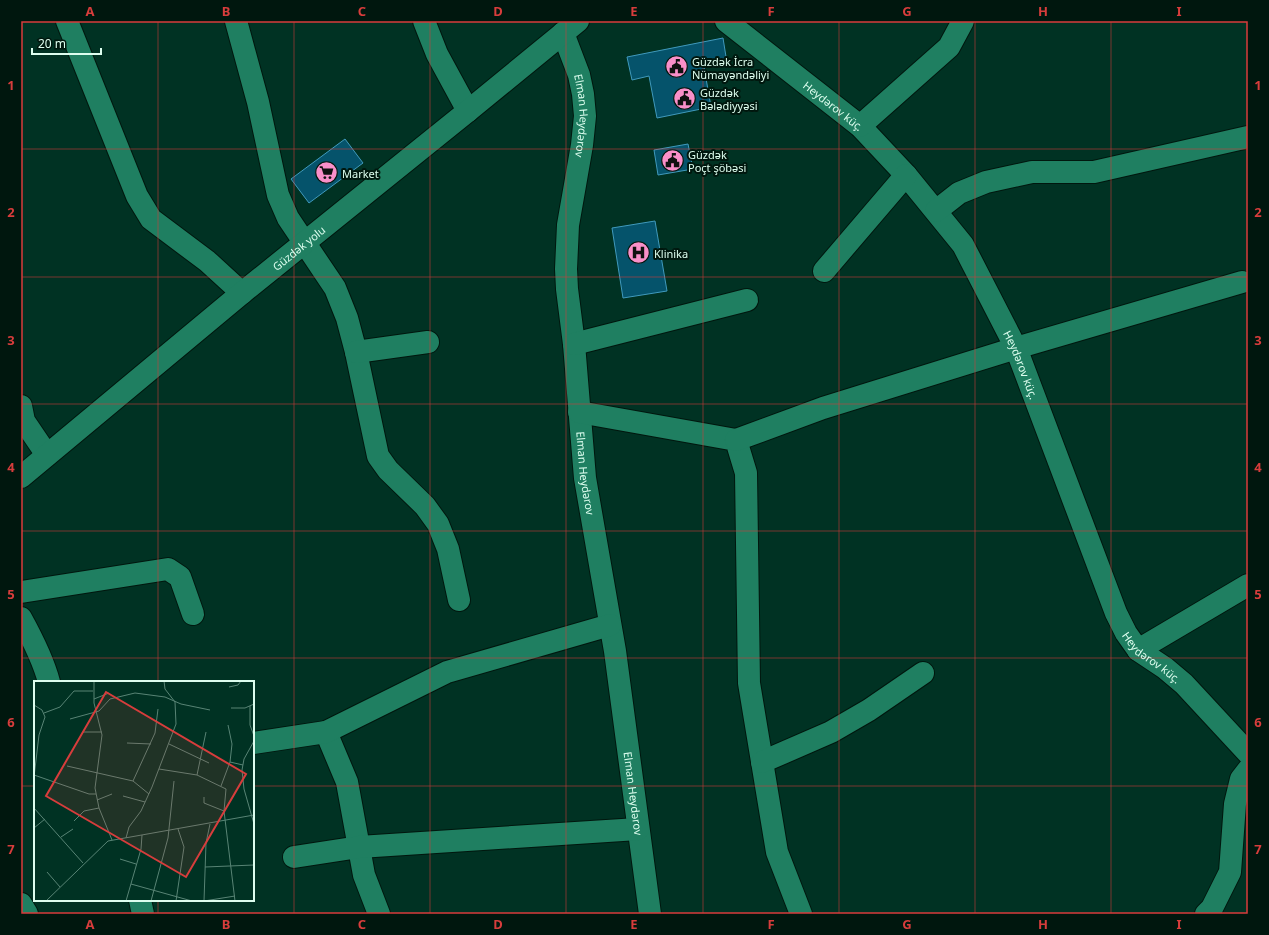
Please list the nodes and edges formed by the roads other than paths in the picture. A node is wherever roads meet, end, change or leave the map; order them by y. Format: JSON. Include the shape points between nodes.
{"nodes":[{"id":1,"x":67,"y":21,"type":"edge"},
{"id":2,"x":236,"y":21,"type":"edge"},
{"id":3,"x":424,"y":21,"type":"edge"},
{"id":4,"x":726,"y":21,"type":"edge"},
{"id":5,"x":963,"y":21,"type":"edge"},
{"id":6,"x":570,"y":27,"type":"edge"},
{"id":7,"x":468,"y":112,"type":"junction"},
{"id":8,"x":860,"y":126,"type":"junction"},
{"id":9,"x":1248,"y":137,"type":"edge"},
{"id":10,"x":906,"y":174,"type":"junction"},
{"id":11,"x":936,"y":211,"type":"junction"},
{"id":12,"x":305,"y":242,"type":"junction"},
{"id":13,"x":824,"y":271,"type":"dead end"},
{"id":14,"x":1242,"y":282,"type":"dead end"},
{"id":15,"x":242,"y":293,"type":"junction"},
{"id":16,"x":747,"y":300,"type":"dead end"},
{"id":17,"x":428,"y":342,"type":"dead end"},
{"id":18,"x":574,"y":344,"type":"junction"},
{"id":19,"x":1016,"y":348,"type":"junction"},
{"id":20,"x":356,"y":352,"type":"junction"},
{"id":21,"x":21,"y":406,"type":"edge"},
{"id":22,"x":579,"y":412,"type":"junction"},
{"id":23,"x":736,"y":440,"type":"junction"},
{"id":24,"x":47,"y":455,"type":"junction"},
{"id":25,"x":21,"y":477,"type":"edge"},
{"id":26,"x":1248,"y":585,"type":"edge"},
{"id":27,"x":21,"y":592,"type":"edge"},
{"id":28,"x":459,"y":600,"type":"dead end"},
{"id":29,"x":193,"y":614,"type":"dead end"},
{"id":30,"x":21,"y":618,"type":"edge"},
{"id":31,"x":610,"y":625,"type":"junction"},
{"id":32,"x":1138,"y":650,"type":"junction"},
{"id":33,"x":923,"y":673,"type":"dead end"},
{"id":34,"x":49,"y":681,"type":"edge"},
{"id":35,"x":326,"y":732,"type":"junction"},
{"id":36,"x":254,"y":743,"type":"edge"},
{"id":37,"x":1248,"y":753,"type":"edge"},
{"id":38,"x":762,"y":762,"type":"junction"},
{"id":39,"x":1248,"y":770,"type":"edge"},
{"id":40,"x":638,"y":829,"type":"junction"},
{"id":41,"x":359,"y":847,"type":"junction"},
{"id":42,"x":294,"y":857,"type":"dead end"},
{"id":43,"x":140,"y":901,"type":"edge"},
{"id":44,"x":21,"y":904,"type":"edge"},
{"id":45,"x":27,"y":914,"type":"edge"},
{"id":46,"x":143,"y":914,"type":"edge"},
{"id":47,"x":379,"y":914,"type":"edge"},
{"id":48,"x":650,"y":914,"type":"edge"},
{"id":49,"x":801,"y":914,"type":"edge"},
{"id":50,"x":1206,"y":914,"type":"edge"}],
"edges":[{"from":1,"to":15,"type":"street","via":[[137,196],[151,219],[207,261]]},
{"from":2,"to":12,"type":"street","via":[[258,102],[278,195],[288,218]]},
{"from":3,"to":7,"type":"street","via":[[437,54]]},
{"from":4,"to":8,"type":"street","name":"Heydərov küç."},
{"from":5,"to":8,"type":"street","via":[[949,47]]},
{"from":6,"to":7,"type":"street","name":"Güzdək yolu"},
{"from":6,"to":18,"type":"street","name":"Elman Heydərov","via":[[585,116],[568,226],[567,289]]},
{"from":7,"to":12,"type":"street","name":"Güzdək yolu"},
{"from":8,"to":10,"type":"street","name":"Heydərov küç."},
{"from":9,"to":11,"type":"street","via":[[1094,172],[1032,172],[986,182],[958,193]]},
{"from":10,"to":11,"type":"street","name":"Heydərov küç."},
{"from":10,"to":13,"type":"street"},
{"from":11,"to":19,"type":"street","name":"Heydərov küç.","via":[[962,245]]},
{"from":12,"to":15,"type":"street","name":"Güzdək yolu"},
{"from":12,"to":20,"type":"street","via":[[335,288]]},
{"from":14,"to":19,"type":"street"},
{"from":15,"to":24,"type":"street","name":"Güzdək yolu"},
{"from":16,"to":18,"type":"street"},
{"from":17,"to":20,"type":"street"},
{"from":18,"to":22,"type":"street","name":"Elman Heydərov"},
{"from":19,"to":23,"type":"street","via":[[823,408]]},
{"from":19,"to":32,"type":"street","name":"Heydərov küç.","via":[[1116,613]]},
{"from":20,"to":28,"type":"street","via":[[378,456],[388,470],[425,506],[438,524],[448,549]]},
{"from":21,"to":24,"type":"street","via":[[24,421]]},
{"from":22,"to":23,"type":"street"},
{"from":22,"to":31,"type":"street","name":"Elman Heydərov","via":[[585,478]]},
{"from":23,"to":38,"type":"street","via":[[746,473],[749,683]]},
{"from":24,"to":25,"type":"street","name":"Güzdək yolu"},
{"from":26,"to":32,"type":"street"},
{"from":27,"to":29,"type":"street","via":[[168,569],[180,576]]},
{"from":30,"to":34,"type":"street","via":[[37,649]]},
{"from":31,"to":35,"type":"street","via":[[447,672]]},
{"from":31,"to":40,"type":"street","name":"Elman Heydərov"},
{"from":32,"to":37,"type":"street","name":"Heydərov küç.","via":[[1184,684]]},
{"from":33,"to":38,"type":"street","via":[[831,732]]},
{"from":35,"to":36,"type":"street"},
{"from":35,"to":41,"type":"street","via":[[347,782]]},
{"from":38,"to":49,"type":"street","via":[[777,852]]},
{"from":39,"to":50,"type":"street","via":[[1241,779],[1235,804],[1230,872],[1212,908]]},
{"from":40,"to":41,"type":"street"},
{"from":40,"to":48,"type":"street","name":"Elman Heydərov"},
{"from":41,"to":42,"type":"street"},
{"from":41,"to":47,"type":"street","via":[[364,876]]},
{"from":43,"to":46,"type":"street"},
{"from":44,"to":45,"type":"street"}]}
